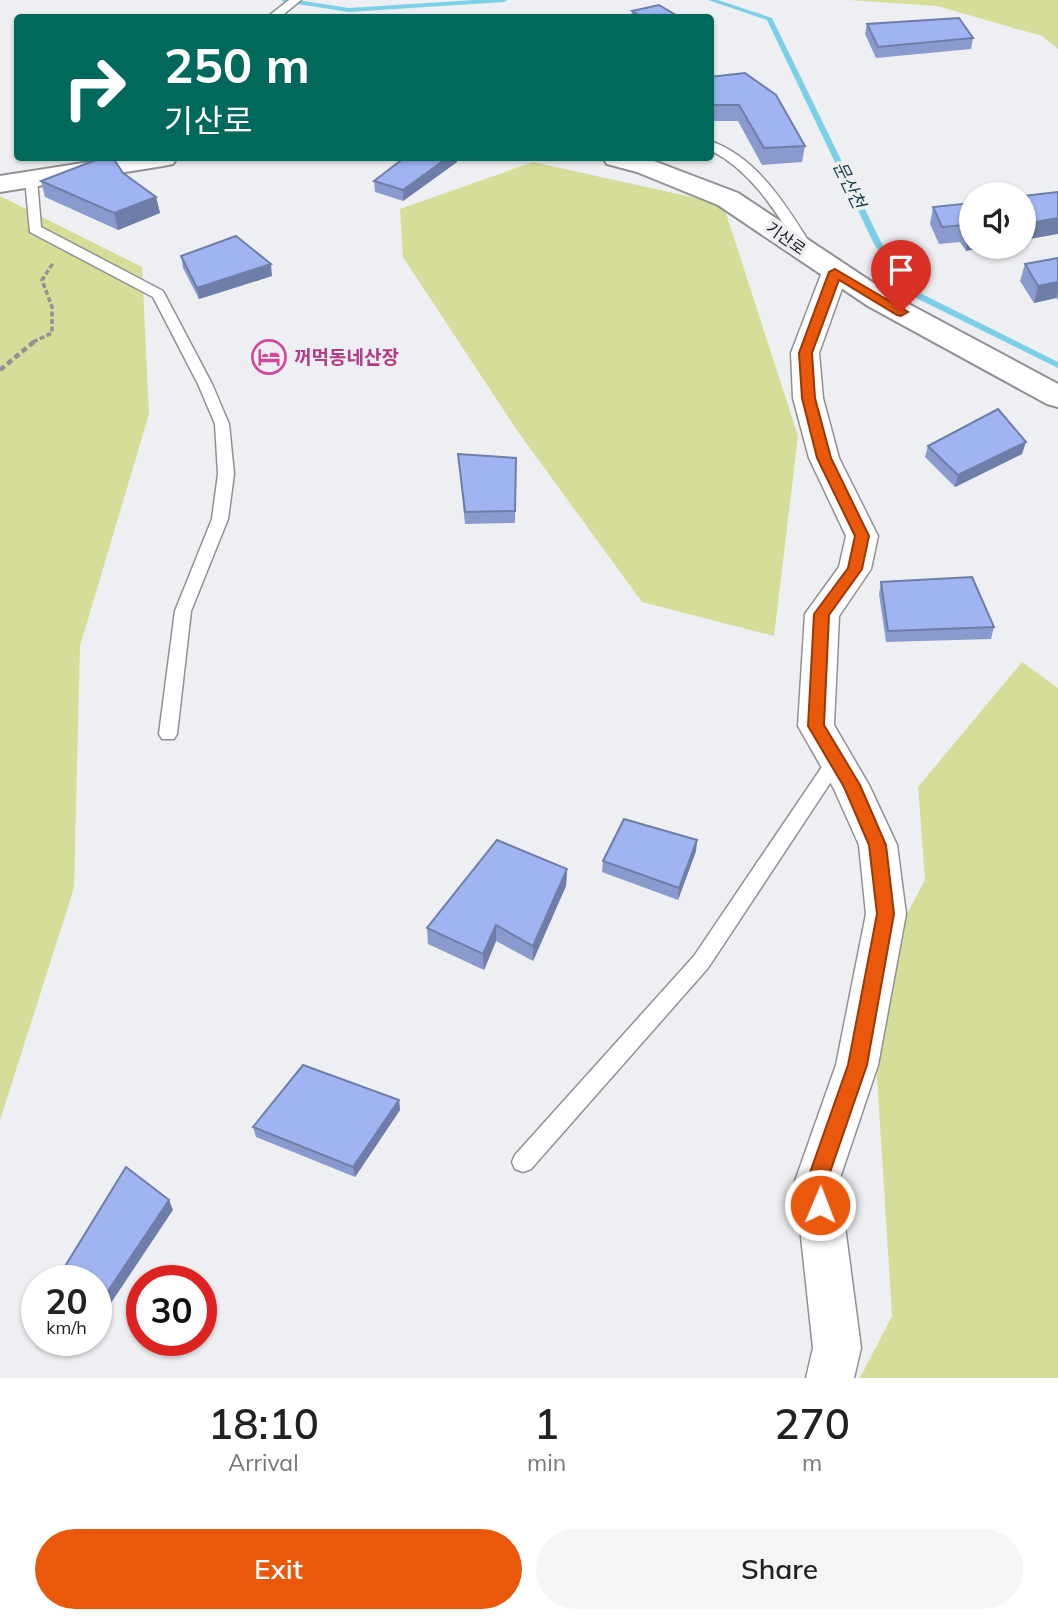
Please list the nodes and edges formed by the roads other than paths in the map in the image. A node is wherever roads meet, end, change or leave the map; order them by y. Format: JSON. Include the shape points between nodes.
{"nodes":[{"id":1,"x":296,"y":0,"type":"edge"},
{"id":2,"x":275,"y":14,"type":"edge"},
{"id":3,"x":714,"y":146,"type":"edge"},
{"id":4,"x":144,"y":161,"type":"edge"},
{"id":5,"x":628,"y":161,"type":"edge"},
{"id":6,"x":31,"y":179,"type":"junction"},
{"id":7,"x":0,"y":184,"type":"edge"},
{"id":8,"x":823,"y":264,"type":"junction"},
{"id":9,"x":1058,"y":397,"type":"edge"},
{"id":10,"x":168,"y":734,"type":"dead end"},
{"id":11,"x":836,"y":760,"type":"junction"},
{"id":12,"x":523,"y":1162,"type":"dead end"},
{"id":13,"x":830,"y":1378,"type":"edge"}],
"edges":[{"from":1,"to":2,"type":"lane"},
{"from":3,"to":8,"type":"lane","via":[[729,152],[778,202]]},
{"from":4,"to":6,"type":"main road"},
{"from":5,"to":8,"type":"main road","name":"기산로","via":[[728,198]]},
{"from":6,"to":7,"type":"main road"},
{"from":6,"to":10,"type":"lane","via":[[35,229],[158,294],[222,424],[226,474],[220,519],[183,611]]},
{"from":8,"to":9,"type":"main road","name":"기산로","via":[[879,300]]},
{"from":8,"to":11,"type":"street","via":[[806,353],[808,398],[824,458],[862,536],[855,569],[822,614],[816,726]]},
{"from":11,"to":12,"type":"lane","via":[[701,962]]},
{"from":11,"to":13,"type":"street","via":[[878,845],[886,914],[857,1065],[817,1181],[837,1348]]}]}
